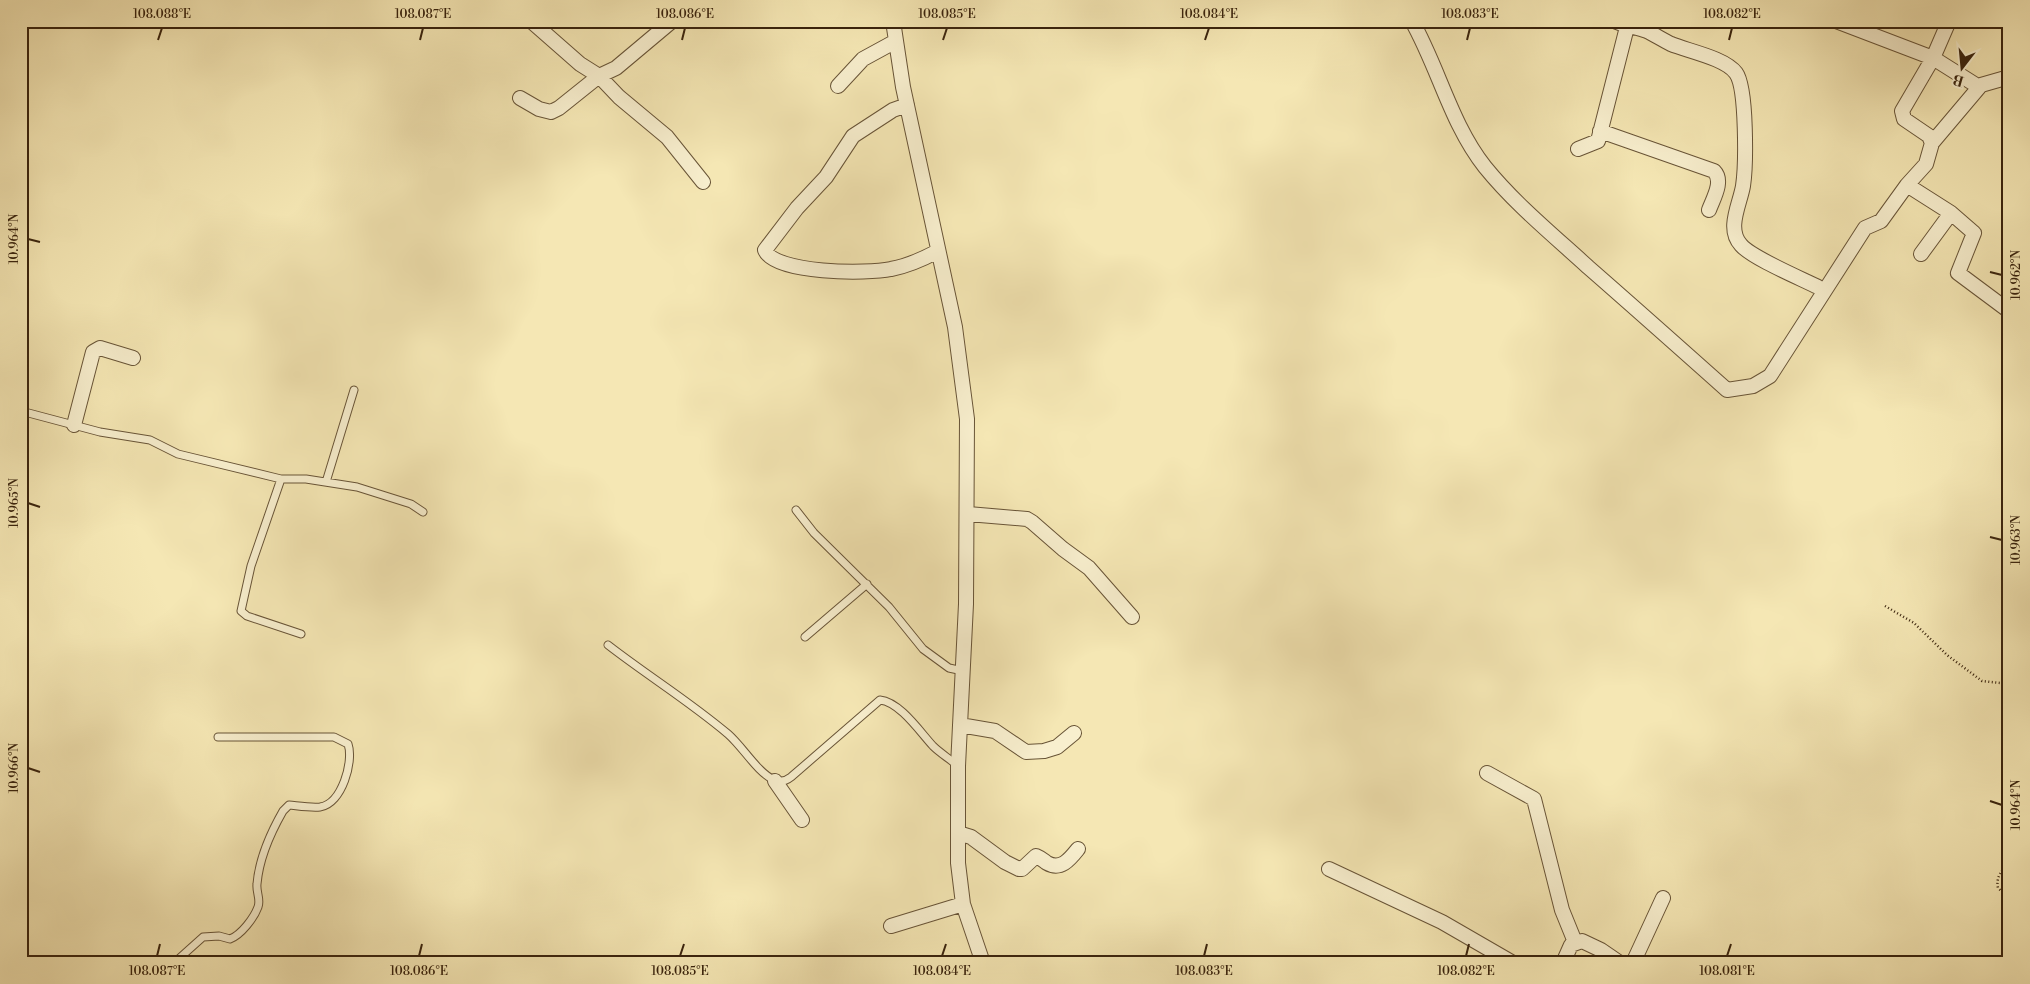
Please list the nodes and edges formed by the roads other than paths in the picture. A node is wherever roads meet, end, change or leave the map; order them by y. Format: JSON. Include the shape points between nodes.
{"nodes":[{"id":1,"x":530,"y":21,"type":"edge"},
{"id":2,"x":672,"y":21,"type":"edge"},
{"id":3,"x":893,"y":21,"type":"edge"},
{"id":4,"x":1412,"y":21,"type":"edge"},
{"id":5,"x":1836,"y":21,"type":"edge"},
{"id":6,"x":1949,"y":21,"type":"edge"},
{"id":7,"x":1620,"y":24,"type":"edge"},
{"id":8,"x":1644,"y":26,"type":"edge"},
{"id":9,"x":896,"y":41,"type":"junction"},
{"id":10,"x":1933,"y":58,"type":"junction"},
{"id":11,"x":600,"y":76,"type":"junction"},
{"id":12,"x":2009,"y":76,"type":"edge"},
{"id":13,"x":838,"y":86,"type":"dead end"},
{"id":14,"x":1979,"y":87,"type":"junction"},
{"id":15,"x":520,"y":98,"type":"dead end"},
{"id":16,"x":907,"y":105,"type":"junction"},
{"id":17,"x":1600,"y":131,"type":"junction"},
{"id":18,"x":1932,"y":143,"type":"junction"},
{"id":19,"x":1578,"y":149,"type":"dead end"},
{"id":20,"x":703,"y":182,"type":"dead end"},
{"id":21,"x":1907,"y":185,"type":"junction"},
{"id":22,"x":1709,"y":210,"type":"dead end"},
{"id":23,"x":1951,"y":213,"type":"junction"},
{"id":24,"x":938,"y":251,"type":"junction"},
{"id":25,"x":1921,"y":254,"type":"dead end"},
{"id":26,"x":1818,"y":286,"type":"dead end"},
{"id":27,"x":2009,"y":311,"type":"edge"},
{"id":28,"x":133,"y":358,"type":"dead end"},
{"id":29,"x":354,"y":390,"type":"dead end"},
{"id":30,"x":21,"y":411,"type":"edge"},
{"id":31,"x":74,"y":425,"type":"junction"},
{"id":32,"x":281,"y":479,"type":"junction"},
{"id":33,"x":326,"y":482,"type":"junction"},
{"id":34,"x":796,"y":510,"type":"dead end"},
{"id":35,"x":423,"y":512,"type":"dead end"},
{"id":36,"x":968,"y":514,"type":"junction"},
{"id":37,"x":867,"y":584,"type":"junction"},
{"id":38,"x":1132,"y":617,"type":"dead end"},
{"id":39,"x":301,"y":634,"type":"dead end"},
{"id":40,"x":805,"y":637,"type":"dead end"},
{"id":41,"x":608,"y":645,"type":"dead end"},
{"id":42,"x":962,"y":671,"type":"junction"},
{"id":43,"x":960,"y":724,"type":"junction"},
{"id":44,"x":1074,"y":734,"type":"dead end"},
{"id":45,"x":218,"y":737,"type":"dead end"},
{"id":46,"x":958,"y":766,"type":"junction"},
{"id":47,"x":1487,"y":773,"type":"dead end"},
{"id":48,"x":775,"y":781,"type":"junction"},
{"id":49,"x":802,"y":820,"type":"dead end"},
{"id":50,"x":958,"y":833,"type":"junction"},
{"id":51,"x":1078,"y":849,"type":"dead end"},
{"id":52,"x":1329,"y":869,"type":"dead end"},
{"id":53,"x":1663,"y":898,"type":"dead end"},
{"id":54,"x":963,"y":904,"type":"junction"},
{"id":55,"x":891,"y":926,"type":"dead end"},
{"id":56,"x":1575,"y":942,"type":"junction"},
{"id":57,"x":174,"y":963,"type":"edge"},
{"id":58,"x":983,"y":963,"type":"edge"},
{"id":59,"x":1513,"y":963,"type":"edge"},
{"id":60,"x":1563,"y":963,"type":"edge"},
{"id":61,"x":1620,"y":963,"type":"edge"},
{"id":62,"x":1633,"y":963,"type":"edge"}],
"edges":[{"from":1,"to":11,"type":"street","via":[[580,64]]},
{"from":2,"to":11,"type":"street","via":[[616,68]]},
{"from":3,"to":9,"type":"street"},
{"from":4,"to":21,"type":"street","via":[[1454,115],[1485,167],[1535,220],[1728,390],[1753,386],[1770,376],[1865,228],[1881,221]]},
{"from":5,"to":10,"type":"street"},
{"from":6,"to":10,"type":"street"},
{"from":7,"to":8,"type":"street"},
{"from":7,"to":17,"type":"street"},
{"from":8,"to":26,"type":"street","via":[[1671,44],[1727,65],[1737,74],[1742,90],[1745,153],[1743,186],[1734,230],[1740,245],[1752,253]]},
{"from":9,"to":13,"type":"street","via":[[863,59]]},
{"from":9,"to":16,"type":"street"},
{"from":10,"to":14,"type":"street"},
{"from":10,"to":18,"type":"street","via":[[1902,111],[1904,119],[1929,136]]},
{"from":11,"to":15,"type":"street","via":[[550,112]]},
{"from":11,"to":20,"type":"street","via":[[619,97],[667,137]]},
{"from":12,"to":14,"type":"street"},
{"from":14,"to":18,"type":"street"},
{"from":16,"to":24,"type":"street"},
{"from":16,"to":24,"type":"street","via":[[893,110],[853,136],[826,178],[796,208],[765,250],[767,256],[774,260],[831,272],[890,269],[922,260]]},
{"from":17,"to":19,"type":"street","via":[[1597,142]]},
{"from":17,"to":22,"type":"street","via":[[1714,171],[1719,181]]},
{"from":18,"to":21,"type":"street","via":[[1926,164]]},
{"from":21,"to":23,"type":"street"},
{"from":23,"to":25,"type":"street"},
{"from":23,"to":27,"type":"street","via":[[1974,232],[1958,273]]},
{"from":24,"to":36,"type":"street","via":[[962,369],[967,419]]},
{"from":28,"to":31,"type":"street","via":[[100,348],[93,352]]},
{"from":29,"to":33,"type":"lane"},
{"from":30,"to":31,"type":"lane"},
{"from":31,"to":32,"type":"lane","via":[[150,440],[178,454]]},
{"from":32,"to":33,"type":"lane"},
{"from":32,"to":39,"type":"lane","via":[[251,566],[241,611],[247,616]]},
{"from":33,"to":35,"type":"lane","via":[[358,487],[411,504]]},
{"from":34,"to":37,"type":"lane","via":[[814,533]]},
{"from":36,"to":38,"type":"street","via":[[1032,522],[1089,568]]},
{"from":36,"to":42,"type":"street"},
{"from":37,"to":40,"type":"lane"},
{"from":37,"to":42,"type":"lane","via":[[923,649],[949,668]]},
{"from":41,"to":48,"type":"lane","via":[[694,706],[737,742],[764,774]]},
{"from":42,"to":43,"type":"street"},
{"from":43,"to":44,"type":"street","via":[[995,731],[1026,752],[1044,751]]},
{"from":43,"to":46,"type":"street"},
{"from":45,"to":57,"type":"lane","via":[[334,737],[348,744],[348,768],[344,784],[327,804],[321,807],[289,805],[283,810],[261,865],[257,884],[259,905],[238,934],[230,939],[203,937]]},
{"from":46,"to":48,"type":"lane","via":[[934,747],[895,706],[880,700],[785,782]]},
{"from":46,"to":50,"type":"street"},
{"from":47,"to":56,"type":"street","via":[[1534,799],[1562,910]]},
{"from":48,"to":49,"type":"street"},
{"from":50,"to":51,"type":"street","via":[[971,837],[1019,869],[1036,856],[1060,866]]},
{"from":50,"to":54,"type":"street"},
{"from":52,"to":59,"type":"street","via":[[1442,922]]},
{"from":53,"to":62,"type":"street"},
{"from":54,"to":55,"type":"street"},
{"from":54,"to":58,"type":"street"},
{"from":56,"to":60,"type":"street"},
{"from":56,"to":61,"type":"street","via":[[1582,940]]}]}
